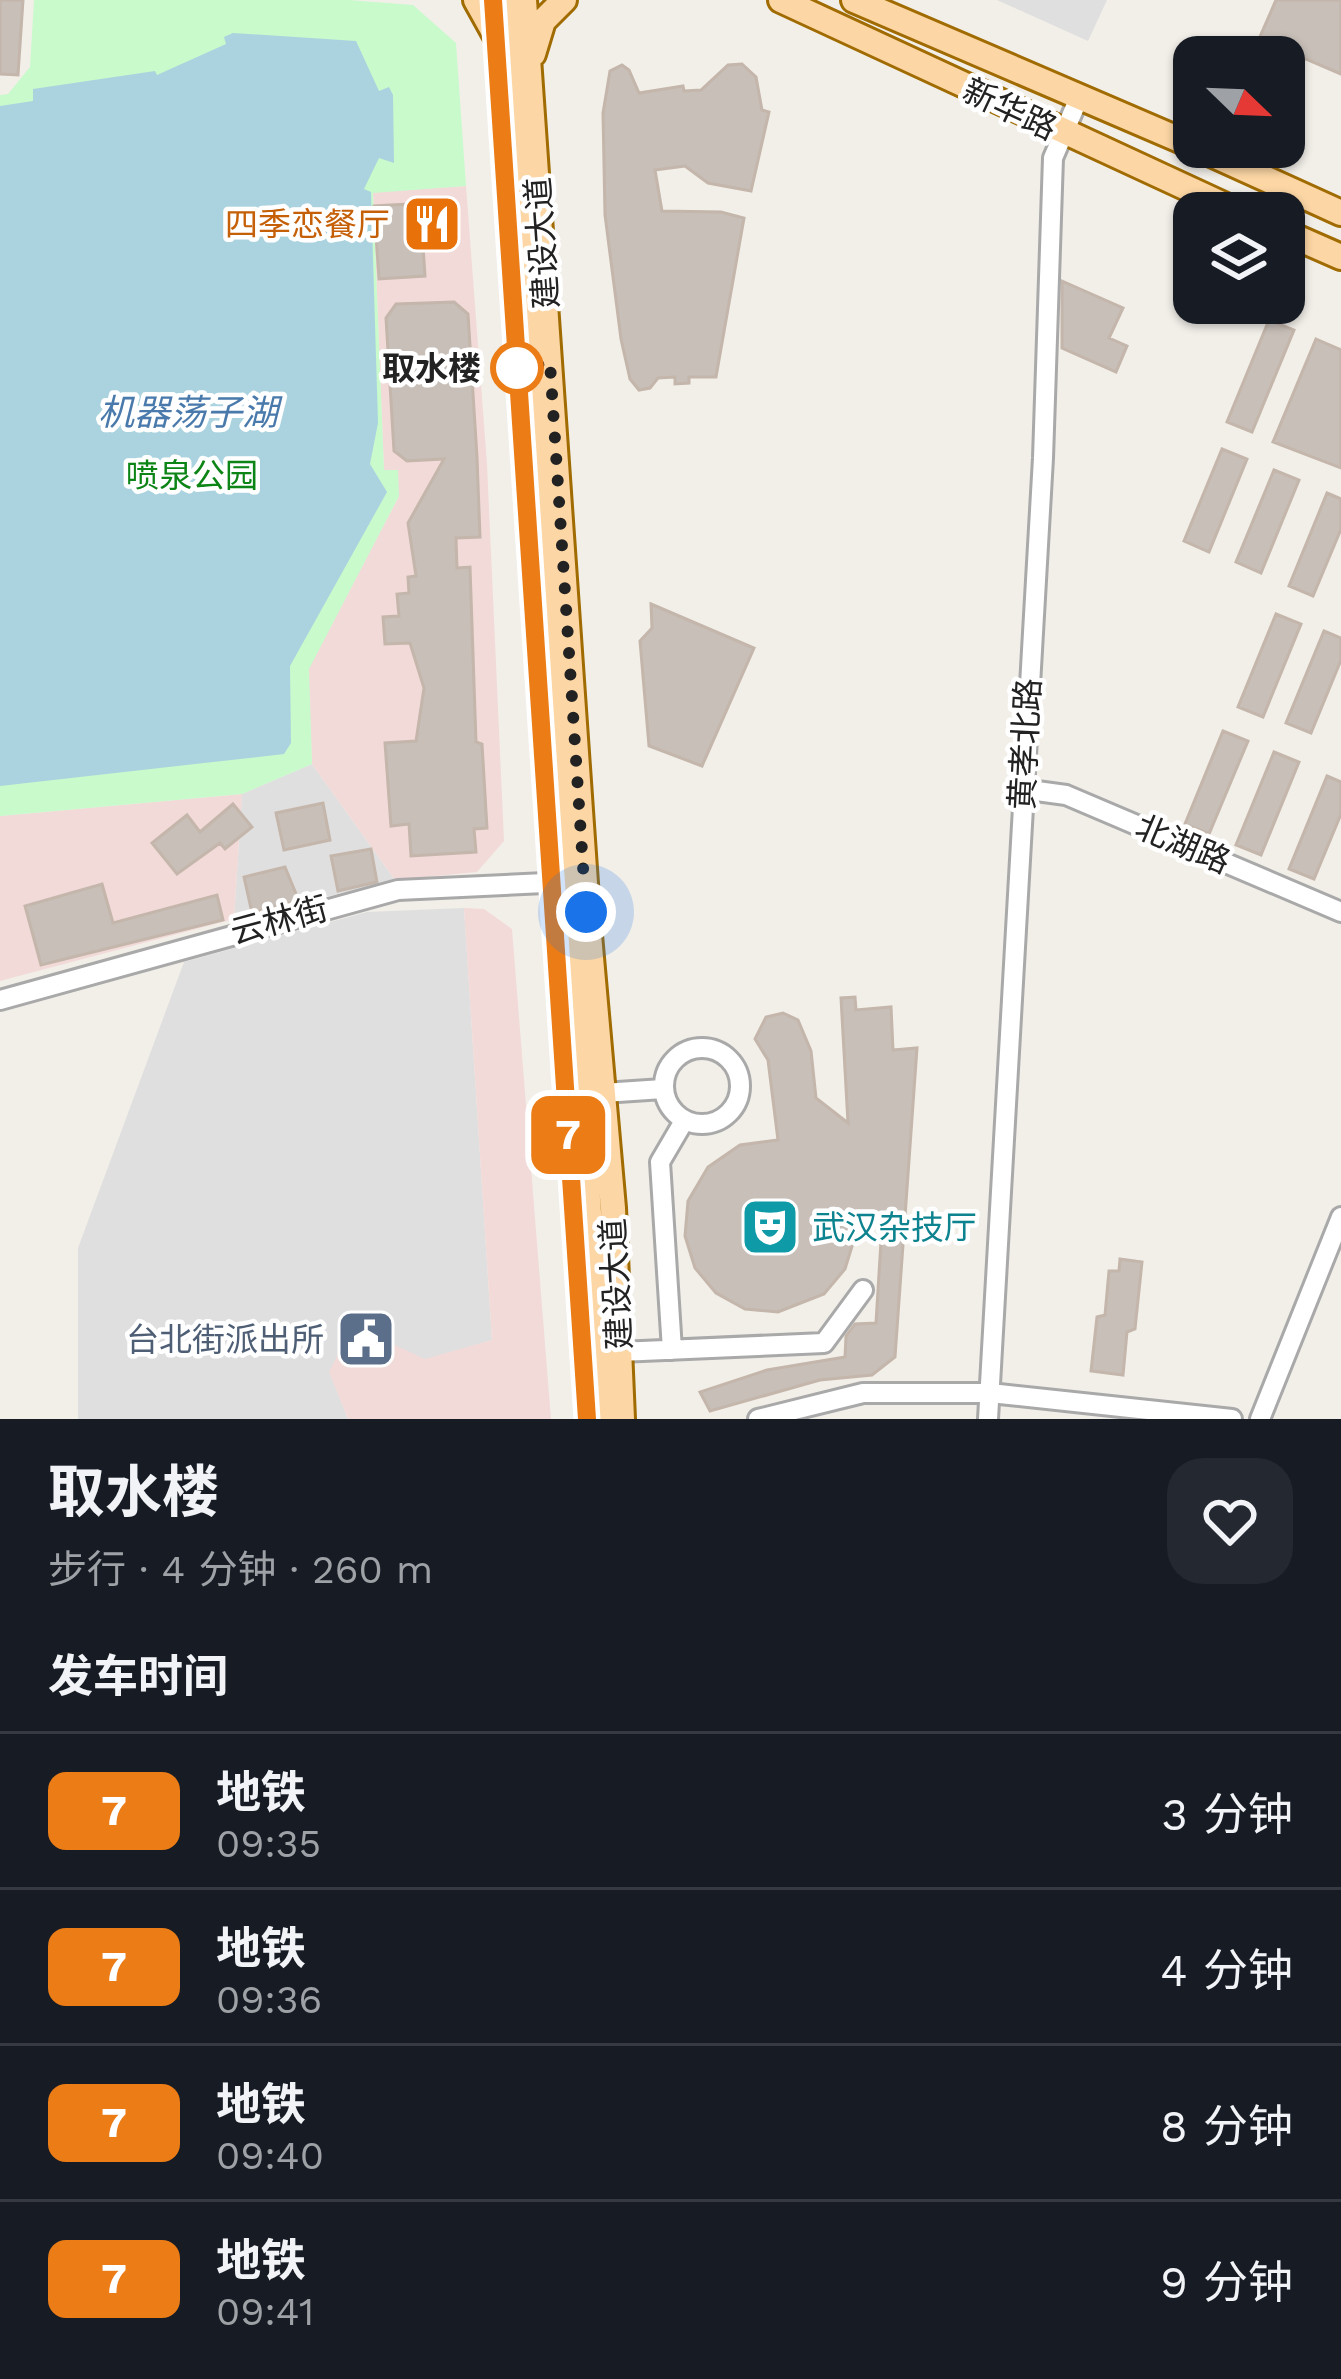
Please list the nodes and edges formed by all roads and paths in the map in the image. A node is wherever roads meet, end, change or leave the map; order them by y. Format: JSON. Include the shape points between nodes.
{"nodes":[{"id":1,"x":476,"y":0,"type":"edge"},
{"id":2,"x":501,"y":0,"type":"edge"},
{"id":3,"x":524,"y":0,"type":"edge"},
{"id":4,"x":563,"y":0,"type":"edge"},
{"id":5,"x":782,"y":0,"type":"edge"},
{"id":6,"x":854,"y":0,"type":"edge"},
{"id":7,"x":518,"y":63,"type":"junction"},
{"id":8,"x":1078,"y":100,"type":"junction"},
{"id":9,"x":1060,"y":133,"type":"junction"},
{"id":10,"x":1173,"y":138,"type":"edge"},
{"id":11,"x":1241,"y":168,"type":"edge"},
{"id":12,"x":1193,"y":192,"type":"edge"},
{"id":13,"x":1341,"y":213,"type":"edge"},
{"id":14,"x":1305,"y":241,"type":"edge"},
{"id":15,"x":1341,"y":257,"type":"edge"},
{"id":16,"x":1022,"y":789,"type":"junction"},
{"id":17,"x":566,"y":882,"type":"junction"},
{"id":18,"x":1341,"y":912,"type":"edge"},
{"id":19,"x":0,"y":1000,"type":"edge"},
{"id":20,"x":663,"y":1089,"type":"junction"},
{"id":21,"x":603,"y":1093,"type":"junction"},
{"id":22,"x":684,"y":1121,"type":"junction"},
{"id":23,"x":1341,"y":1217,"type":"edge"},
{"id":24,"x":863,"y":1290,"type":"dead end"},
{"id":25,"x":672,"y":1350,"type":"junction"},
{"id":26,"x":619,"y":1352,"type":"junction"},
{"id":27,"x":990,"y":1394,"type":"junction"},
{"id":28,"x":603,"y":1419,"type":"edge"},
{"id":29,"x":622,"y":1419,"type":"edge"},
{"id":30,"x":758,"y":1419,"type":"edge"},
{"id":31,"x":988,"y":1419,"type":"edge"},
{"id":32,"x":1232,"y":1419,"type":"edge"},
{"id":33,"x":1260,"y":1419,"type":"edge"}],
"edges":[{"from":1,"to":7,"type":"main road"},
{"from":2,"to":7,"type":"main road","name":"建设大道"},
{"from":3,"to":7,"type":"main road","name":"建设大道"},
{"from":4,"to":7,"type":"main road"},
{"from":5,"to":9,"type":"main road","name":"新华路"},
{"from":6,"to":8,"type":"main road","name":"新华路"},
{"from":7,"to":17,"type":"main road","name":"建设大道"},
{"from":7,"to":21,"type":"main road","name":"建设大道"},
{"from":8,"to":9,"type":"street","name":"黄孝北路"},
{"from":8,"to":10,"type":"main road","name":"新华路"},
{"from":9,"to":12,"type":"main road","name":"新华路"},
{"from":9,"to":16,"type":"street","name":"黄孝北路"},
{"from":11,"to":13,"type":"main road","name":"新华路"},
{"from":14,"to":15,"type":"main road"},
{"from":16,"to":18,"type":"street","name":"北湖路","via":[[1066,795]]},
{"from":16,"to":27,"type":"street","name":"黄孝北路"},
{"from":17,"to":19,"type":"street","name":"云林街","via":[[398,890]]},
{"from":17,"to":28,"type":"main road","name":"建设大道"},
{"from":20,"to":21,"type":"street"},
{"from":20,"to":22,"type":"street"},
{"from":20,"to":22,"type":"street","via":[[670,1064],[690,1049],[714,1049],[733,1064],[741,1086],[732,1110],[710,1124]]},
{"from":21,"to":26,"type":"main road","name":"建设大道"},
{"from":22,"to":25,"type":"street","via":[[660,1162]]},
{"from":23,"to":33,"type":"street"},
{"from":24,"to":25,"type":"street","via":[[824,1343]]},
{"from":25,"to":26,"type":"street"},
{"from":26,"to":29,"type":"main road","name":"建设大道"},
{"from":27,"to":30,"type":"street","via":[[863,1394]]},
{"from":27,"to":31,"type":"street","name":"黄孝北路"},
{"from":27,"to":32,"type":"street"}]}
